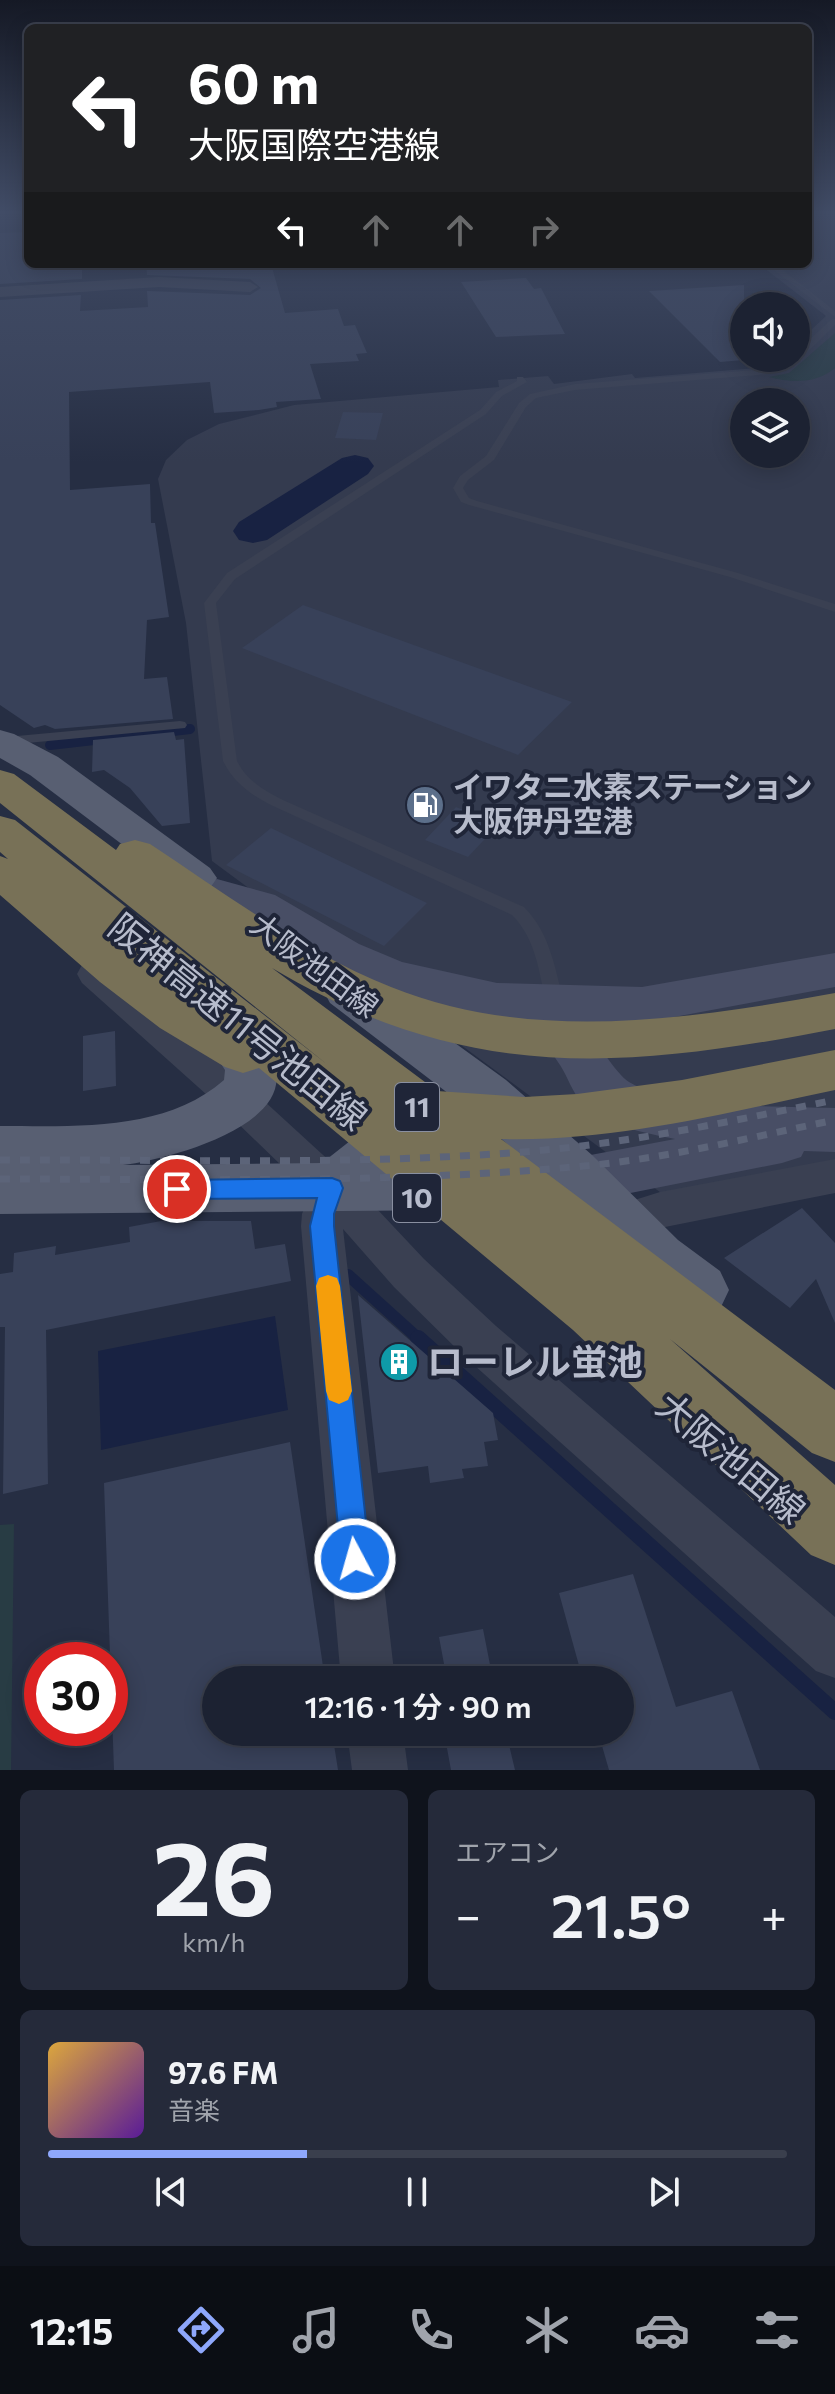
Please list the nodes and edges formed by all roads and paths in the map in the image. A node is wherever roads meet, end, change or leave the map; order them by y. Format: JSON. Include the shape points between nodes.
{"nodes":[{"id":1,"x":812,"y":297,"type":"edge"},
{"id":2,"x":835,"y":315,"type":"edge"},
{"id":3,"x":835,"y":321,"type":"edge"},
{"id":4,"x":810,"y":344,"type":"edge"},
{"id":5,"x":767,"y":372,"type":"edge"},
{"id":6,"x":520,"y":379,"type":"dead end"},
{"id":7,"x":835,"y":608,"type":"edge"},
{"id":8,"x":180,"y":725,"type":"dead end"},
{"id":9,"x":0,"y":742,"type":"edge"},
{"id":10,"x":15,"y":771,"type":"edge"},
{"id":11,"x":0,"y":830,"type":"edge"},
{"id":12,"x":0,"y":850,"type":"edge"},
{"id":13,"x":0,"y":871,"type":"edge"},
{"id":14,"x":0,"y":894,"type":"edge"},
{"id":15,"x":217,"y":894,"type":"junction"},
{"id":16,"x":835,"y":970,"type":"edge"},
{"id":17,"x":835,"y":1011,"type":"edge"},
{"id":18,"x":566,"y":1026,"type":"junction"},
{"id":19,"x":232,"y":1042,"type":"junction"},
{"id":20,"x":835,"y":1070,"type":"edge"},
{"id":21,"x":239,"y":1101,"type":"junction"},
{"id":22,"x":835,"y":1131,"type":"edge"},
{"id":23,"x":0,"y":1148,"type":"edge"},
{"id":24,"x":835,"y":1176,"type":"edge"},
{"id":25,"x":369,"y":1178,"type":"junction"},
{"id":26,"x":580,"y":1180,"type":"junction"},
{"id":27,"x":0,"y":1190,"type":"edge"},
{"id":28,"x":621,"y":1222,"type":"junction"},
{"id":29,"x":594,"y":1310,"type":"junction"},
{"id":30,"x":835,"y":1392,"type":"edge"},
{"id":31,"x":835,"y":1430,"type":"edge"},
{"id":32,"x":835,"y":1505,"type":"edge"},
{"id":33,"x":835,"y":1531,"type":"edge"},
{"id":34,"x":835,"y":1544,"type":"edge"},
{"id":35,"x":835,"y":1652,"type":"edge"},
{"id":36,"x":367,"y":1666,"type":"edge"},
{"id":37,"x":377,"y":1746,"type":"edge"},
{"id":38,"x":380,"y":1770,"type":"edge"}],
"edges":[{"from":1,"to":2,"type":"lane"},
{"from":3,"to":4,"type":"lane"},
{"from":5,"to":7,"type":"lane","via":[[606,384],[533,396],[490,458],[458,488],[473,503]]},
{"from":6,"to":18,"type":"lane","via":[[483,412],[231,576],[210,603],[230,761],[239,777],[278,803],[518,911],[538,939]]},
{"from":8,"to":9,"type":"lane"},
{"from":9,"to":10,"type":"main road","name":"大阪池田線"},
{"from":10,"to":15,"type":"main road","name":"大阪池田線"},
{"from":10,"to":17,"type":"highway","via":[[272,946],[373,1000],[426,1019],[531,1040],[588,1043],[698,1035]]},
{"from":10,"to":25,"type":"main road","via":[[41,780],[109,851],[400,1092],[408,1117]]},
{"from":10,"to":31,"type":"highway","name":"阪神高速11号池田線","number":"11"},
{"from":11,"to":29,"type":"highway","name":"阪神高速11号池田線","number":"11"},
{"from":12,"to":19,"type":"main road","name":"大阪池田線","number":"10"},
{"from":13,"to":20,"type":"highway","number":"11","via":[[173,1013],[281,1072],[347,1096],[455,1117],[551,1118]]},
{"from":14,"to":21,"type":"street"},
{"from":15,"to":18,"type":"street","via":[[259,906],[343,956],[392,977],[497,1001]]},
{"from":15,"to":26,"type":"main road","name":"大阪池田線","via":[[488,1095]]},
{"from":16,"to":18,"type":"street","via":[[625,1006]]},
{"from":18,"to":22,"type":"street","via":[[595,1084],[638,1108],[747,1126]]},
{"from":19,"to":21,"type":"main road","via":[[253,1079]]},
{"from":19,"to":25,"type":"main road","name":"大阪池田線","number":"10"},
{"from":21,"to":23,"type":"main road","via":[[187,1128],[144,1139],[77,1148]]},
{"from":21,"to":25,"type":"street"},
{"from":22,"to":26,"type":"street"},
{"from":24,"to":28,"type":"street"},
{"from":25,"to":26,"type":"main road"},
{"from":25,"to":27,"type":"main road"},
{"from":25,"to":34,"type":"main road","name":"大阪池田線","number":"10"},
{"from":25,"to":35,"type":"street","via":[[409,1273]]},
{"from":25,"to":36,"type":"street","via":[[322,1214]]},
{"from":26,"to":28,"type":"main road","name":"大阪池田線"},
{"from":28,"to":30,"type":"main road","name":"大阪池田線","via":[[657,1258]]},
{"from":29,"to":32,"type":"highway","number":"11"},
{"from":29,"to":33,"type":"highway","name":"阪神高速11号池田線","number":"11"},
{"from":37,"to":38,"type":"street"}]}
